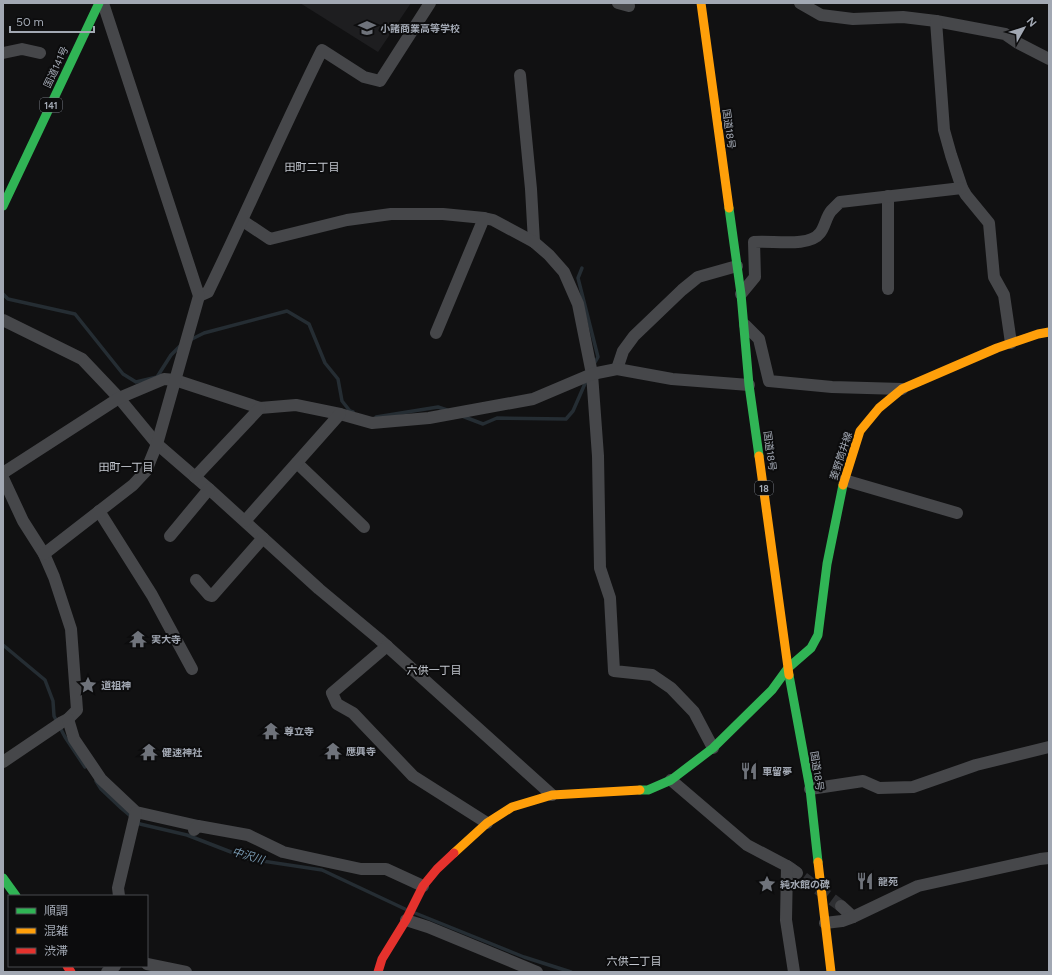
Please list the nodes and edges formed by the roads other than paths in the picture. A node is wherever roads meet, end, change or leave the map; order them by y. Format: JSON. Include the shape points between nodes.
{"nodes":[{"id":1,"x":99,"y":3,"type":"edge"},
{"id":2,"x":102,"y":3,"type":"edge"},
{"id":3,"x":430,"y":3,"type":"edge"},
{"id":4,"x":701,"y":3,"type":"edge"},
{"id":5,"x":707,"y":3,"type":"edge"},
{"id":6,"x":800,"y":3,"type":"edge"},
{"id":7,"x":936,"y":22,"type":"junction"},
{"id":8,"x":3,"y":53,"type":"edge"},
{"id":9,"x":40,"y":54,"type":"dead end"},
{"id":10,"x":1049,"y":59,"type":"edge"},
{"id":11,"x":520,"y":74,"type":"dead end"},
{"id":12,"x":962,"y":188,"type":"junction"},
{"id":13,"x":888,"y":196,"type":"junction"},
{"id":14,"x":3,"y":206,"type":"edge"},
{"id":15,"x":484,"y":218,"type":"junction"},
{"id":16,"x":243,"y":221,"type":"junction"},
{"id":17,"x":534,"y":242,"type":"junction"},
{"id":18,"x":737,"y":266,"type":"junction"},
{"id":19,"x":888,"y":289,"type":"dead end"},
{"id":20,"x":741,"y":294,"type":"junction"},
{"id":21,"x":199,"y":296,"type":"junction"},
{"id":22,"x":3,"y":320,"type":"edge"},
{"id":23,"x":744,"y":324,"type":"junction"},
{"id":24,"x":1049,"y":332,"type":"edge"},
{"id":25,"x":436,"y":333,"type":"dead end"},
{"id":26,"x":1011,"y":343,"type":"junction"},
{"id":27,"x":617,"y":369,"type":"junction"},
{"id":28,"x":592,"y":374,"type":"junction"},
{"id":29,"x":175,"y":380,"type":"junction"},
{"id":30,"x":749,"y":385,"type":"junction"},
{"id":31,"x":902,"y":389,"type":"junction"},
{"id":32,"x":119,"y":398,"type":"junction"},
{"id":33,"x":260,"y":408,"type":"junction"},
{"id":34,"x":340,"y":414,"type":"junction"},
{"id":35,"x":157,"y":444,"type":"junction"},
{"id":36,"x":297,"y":463,"type":"junction"},
{"id":37,"x":3,"y":473,"type":"edge"},
{"id":38,"x":195,"y":477,"type":"junction"},
{"id":39,"x":3,"y":478,"type":"edge"},
{"id":40,"x":844,"y":480,"type":"junction"},
{"id":41,"x":209,"y":489,"type":"junction"},
{"id":42,"x":99,"y":511,"type":"junction"},
{"id":43,"x":956,"y":513,"type":"dead end"},
{"id":44,"x":245,"y":521,"type":"junction"},
{"id":45,"x":364,"y":527,"type":"dead end"},
{"id":46,"x":170,"y":536,"type":"dead end"},
{"id":47,"x":263,"y":538,"type":"junction"},
{"id":48,"x":44,"y":554,"type":"junction"},
{"id":49,"x":196,"y":580,"type":"dead end"},
{"id":50,"x":387,"y":646,"type":"junction"},
{"id":51,"x":788,"y":668,"type":"junction"},
{"id":52,"x":192,"y":670,"type":"dead end"},
{"id":53,"x":65,"y":720,"type":"junction"},
{"id":54,"x":1049,"y":747,"type":"edge"},
{"id":55,"x":714,"y":748,"type":"junction"},
{"id":56,"x":3,"y":762,"type":"edge"},
{"id":57,"x":671,"y":780,"type":"junction"},
{"id":58,"x":810,"y":789,"type":"junction"},
{"id":59,"x":552,"y":795,"type":"junction"},
{"id":60,"x":136,"y":813,"type":"junction"},
{"id":61,"x":487,"y":822,"type":"junction"},
{"id":62,"x":1049,"y":858,"type":"edge"},
{"id":63,"x":787,"y":866,"type":"junction"},
{"id":64,"x":797,"y":873,"type":"tunnel mouth"},
{"id":65,"x":3,"y":878,"type":"edge"},
{"id":66,"x":423,"y":886,"type":"junction"},
{"id":67,"x":15,"y":895,"type":"edge"},
{"id":68,"x":119,"y":895,"type":"edge"},
{"id":69,"x":841,"y":906,"type":"tunnel mouth"},
{"id":70,"x":854,"y":917,"type":"junction"},
{"id":71,"x":406,"y":919,"type":"junction"},
{"id":72,"x":825,"y":923,"type":"junction"},
{"id":73,"x":148,"y":964,"type":"edge"},
{"id":74,"x":186,"y":972,"type":"edge"},
{"id":75,"x":378,"y":972,"type":"edge"},
{"id":76,"x":537,"y":972,"type":"edge"},
{"id":77,"x":794,"y":972,"type":"edge"},
{"id":78,"x":831,"y":972,"type":"edge"}],
"edges":[{"from":1,"to":14,"type":"main road","name":"国道141号","number":"141"},
{"from":2,"to":21,"type":"street"},
{"from":3,"to":16,"type":"street","via":[[380,81],[364,77],[322,50]]},
{"from":4,"to":5,"type":"street"},
{"from":4,"to":18,"type":"main road","name":"国道18号","number":"18"},
{"from":6,"to":7,"type":"street","via":[[821,15],[853,19],[903,17]]},
{"from":7,"to":10,"type":"street","via":[[1005,34]]},
{"from":7,"to":12,"type":"street","via":[[944,130]]},
{"from":8,"to":9,"type":"street","via":[[22,49]]},
{"from":11,"to":17,"type":"street"},
{"from":12,"to":13,"type":"street"},
{"from":12,"to":26,"type":"street","via":[[989,223],[994,277],[1004,295]]},
{"from":13,"to":19,"type":"street"},
{"from":13,"to":20,"type":"street","via":[[840,202],[831,211],[820,234],[811,240],[783,243],[754,242],[755,277]]},
{"from":15,"to":16,"type":"street","via":[[443,214],[391,214],[347,220],[270,239]]},
{"from":15,"to":17,"type":"street","via":[[493,220]]},
{"from":15,"to":25,"type":"street"},
{"from":16,"to":21,"type":"street","via":[[208,292]]},
{"from":17,"to":28,"type":"street","via":[[564,272],[578,304]]},
{"from":18,"to":20,"type":"main road","name":"国道18号","number":"18"},
{"from":18,"to":27,"type":"street","via":[[698,277],[682,290],[634,336],[623,351]]},
{"from":20,"to":23,"type":"main road","name":"国道18号","number":"18"},
{"from":21,"to":29,"type":"street"},
{"from":22,"to":32,"type":"street","via":[[82,359]]},
{"from":23,"to":30,"type":"main road","name":"国道18号","number":"18"},
{"from":23,"to":31,"type":"street","via":[[759,338],[769,381],[832,387]]},
{"from":24,"to":26,"type":"main road","name":"菱野筒井線"},
{"from":26,"to":31,"type":"main road","name":"菱野筒井線"},
{"from":27,"to":28,"type":"street"},
{"from":27,"to":30,"type":"street","via":[[672,379]]},
{"from":28,"to":34,"type":"street","via":[[533,399],[428,418],[372,423]]},
{"from":28,"to":55,"type":"street","via":[[598,456],[600,568],[610,598],[614,671],[652,675],[671,688],[694,712]]},
{"from":29,"to":32,"type":"street","via":[[164,378]]},
{"from":29,"to":33,"type":"street"},
{"from":29,"to":35,"type":"street"},
{"from":30,"to":51,"type":"main road","name":"国道18号","number":"18"},
{"from":31,"to":40,"type":"main road","name":"菱野筒井線","via":[[879,408],[860,431]]},
{"from":32,"to":35,"type":"street"},
{"from":32,"to":37,"type":"street"},
{"from":33,"to":34,"type":"street","via":[[296,405]]},
{"from":33,"to":38,"type":"street"},
{"from":34,"to":36,"type":"street"},
{"from":35,"to":38,"type":"street"},
{"from":35,"to":42,"type":"street","via":[[146,471],[133,485]]},
{"from":36,"to":44,"type":"street"},
{"from":36,"to":45,"type":"street"},
{"from":38,"to":41,"type":"street"},
{"from":39,"to":48,"type":"street","via":[[23,521]]},
{"from":40,"to":43,"type":"street"},
{"from":40,"to":51,"type":"main road","name":"菱野筒井線","via":[[827,564],[818,634],[811,648]]},
{"from":41,"to":44,"type":"street"},
{"from":41,"to":46,"type":"street"},
{"from":42,"to":48,"type":"street"},
{"from":42,"to":52,"type":"street","via":[[152,595]]},
{"from":44,"to":47,"type":"street"},
{"from":47,"to":49,"type":"street","via":[[212,596]]},
{"from":47,"to":50,"type":"street"},
{"from":48,"to":53,"type":"street","via":[[71,629],[77,710]]},
{"from":50,"to":59,"type":"street"},
{"from":50,"to":61,"type":"street","via":[[332,693],[337,704],[353,713],[413,776]]},
{"from":51,"to":55,"type":"main road","name":"菱野筒井線","via":[[772,690]]},
{"from":51,"to":58,"type":"main road","name":"国道18号","number":"18"},
{"from":53,"to":56,"type":"street"},
{"from":53,"to":60,"type":"street","via":[[101,779]]},
{"from":54,"to":58,"type":"street","via":[[976,765],[913,787],[879,788],[863,781]]},
{"from":55,"to":57,"type":"main road","name":"菱野筒井線"},
{"from":57,"to":59,"type":"main road","name":"菱野筒井線","via":[[648,790]]},
{"from":57,"to":63,"type":"street","via":[[747,845]]},
{"from":58,"to":72,"type":"main road","name":"国道18号","number":"18"},
{"from":59,"to":61,"type":"main road","name":"菱野筒井線","via":[[512,807]]},
{"from":60,"to":66,"type":"street","via":[[196,828],[248,835],[283,852],[361,869],[386,869]]},
{"from":60,"to":68,"type":"street","via":[[118,888]]},
{"from":61,"to":66,"type":"main road","name":"菱野筒井線","via":[[438,868]]},
{"from":62,"to":70,"type":"street","via":[[918,886]]},
{"from":63,"to":64,"type":"street"},
{"from":63,"to":77,"type":"street","via":[[786,920]]},
{"from":65,"to":67,"type":"main road"},
{"from":66,"to":71,"type":"main road","name":"菱野筒井線"},
{"from":69,"to":70,"type":"street"},
{"from":70,"to":72,"type":"street"},
{"from":71,"to":75,"type":"main road","name":"菱野筒井線","via":[[382,959]]},
{"from":71,"to":76,"type":"street"},
{"from":72,"to":78,"type":"main road","name":"国道18号","number":"18"},
{"from":73,"to":74,"type":"street"}]}
